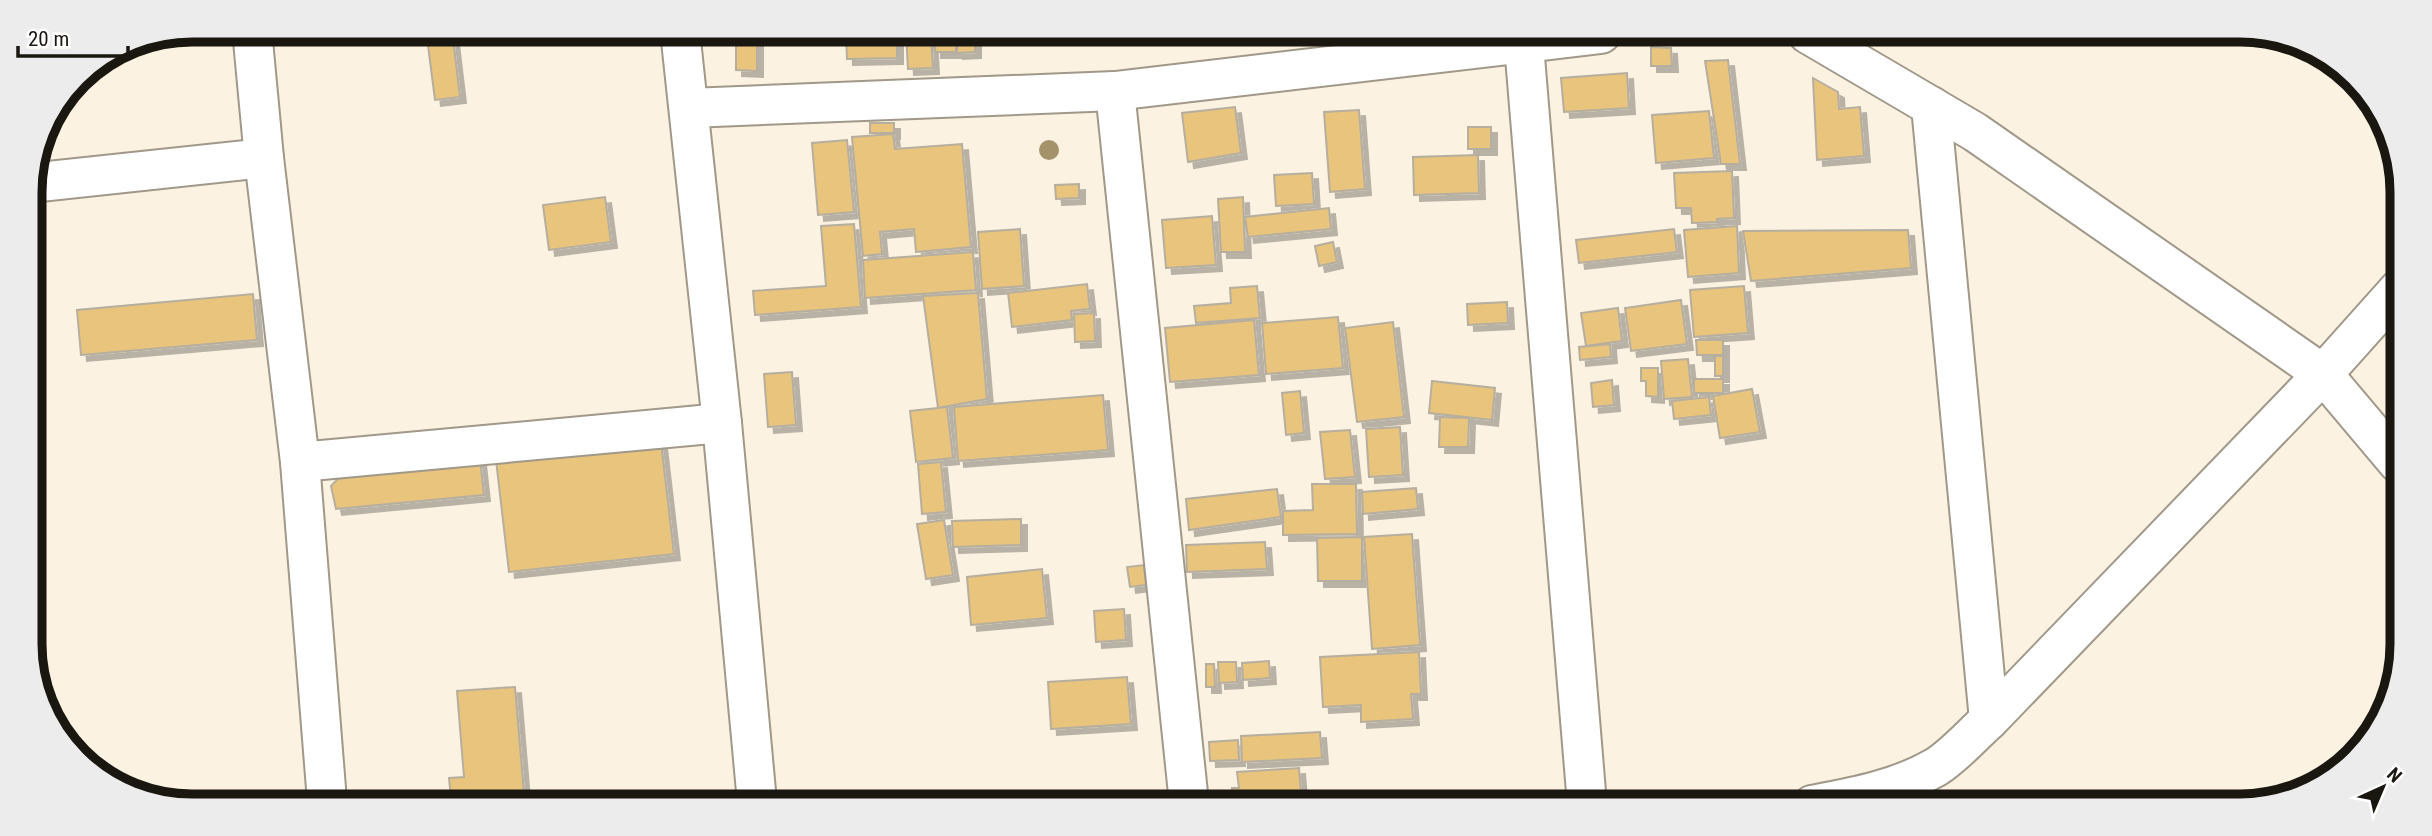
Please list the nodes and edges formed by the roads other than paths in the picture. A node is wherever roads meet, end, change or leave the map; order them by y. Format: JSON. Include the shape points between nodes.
{"nodes":[{"id":1,"x":253,"y":42,"type":"edge"},
{"id":2,"x":681,"y":42,"type":"edge"},
{"id":3,"x":1485,"y":42,"type":"edge"},
{"id":4,"x":1523,"y":42,"type":"edge"},
{"id":5,"x":1822,"y":42,"type":"edge"},
{"id":6,"x":1115,"y":91,"type":"junction"},
{"id":7,"x":1931,"y":106,"type":"junction"},
{"id":8,"x":690,"y":108,"type":"junction"},
{"id":9,"x":264,"y":158,"type":"junction"},
{"id":10,"x":42,"y":182,"type":"edge"},
{"id":11,"x":2390,"y":299,"type":"edge"},
{"id":12,"x":2323,"y":374,"type":"junction"},
{"id":13,"x":722,"y":423,"type":"junction"},
{"id":14,"x":2390,"y":454,"type":"edge"},
{"id":15,"x":300,"y":462,"type":"junction"},
{"id":16,"x":1989,"y":720,"type":"junction"},
{"id":17,"x":326,"y":794,"type":"edge"},
{"id":18,"x":756,"y":794,"type":"edge"},
{"id":19,"x":1187,"y":794,"type":"edge"},
{"id":20,"x":1586,"y":794,"type":"edge"},
{"id":21,"x":1865,"y":794,"type":"edge"}],
"edges":[{"from":1,"to":9,"type":"street"},
{"from":2,"to":8,"type":"street"},
{"from":3,"to":6,"type":"street"},
{"from":4,"to":20,"type":"street"},
{"from":5,"to":7,"type":"street"},
{"from":6,"to":8,"type":"street"},
{"from":6,"to":19,"type":"street"},
{"from":7,"to":12,"type":"street"},
{"from":7,"to":16,"type":"street"},
{"from":8,"to":13,"type":"street"},
{"from":9,"to":10,"type":"street"},
{"from":9,"to":15,"type":"street"},
{"from":11,"to":12,"type":"street"},
{"from":12,"to":14,"type":"street"},
{"from":12,"to":16,"type":"street"},
{"from":13,"to":15,"type":"street"},
{"from":13,"to":18,"type":"street"},
{"from":15,"to":17,"type":"street"},
{"from":16,"to":21,"type":"street","via":[[1937,766]]}]}
